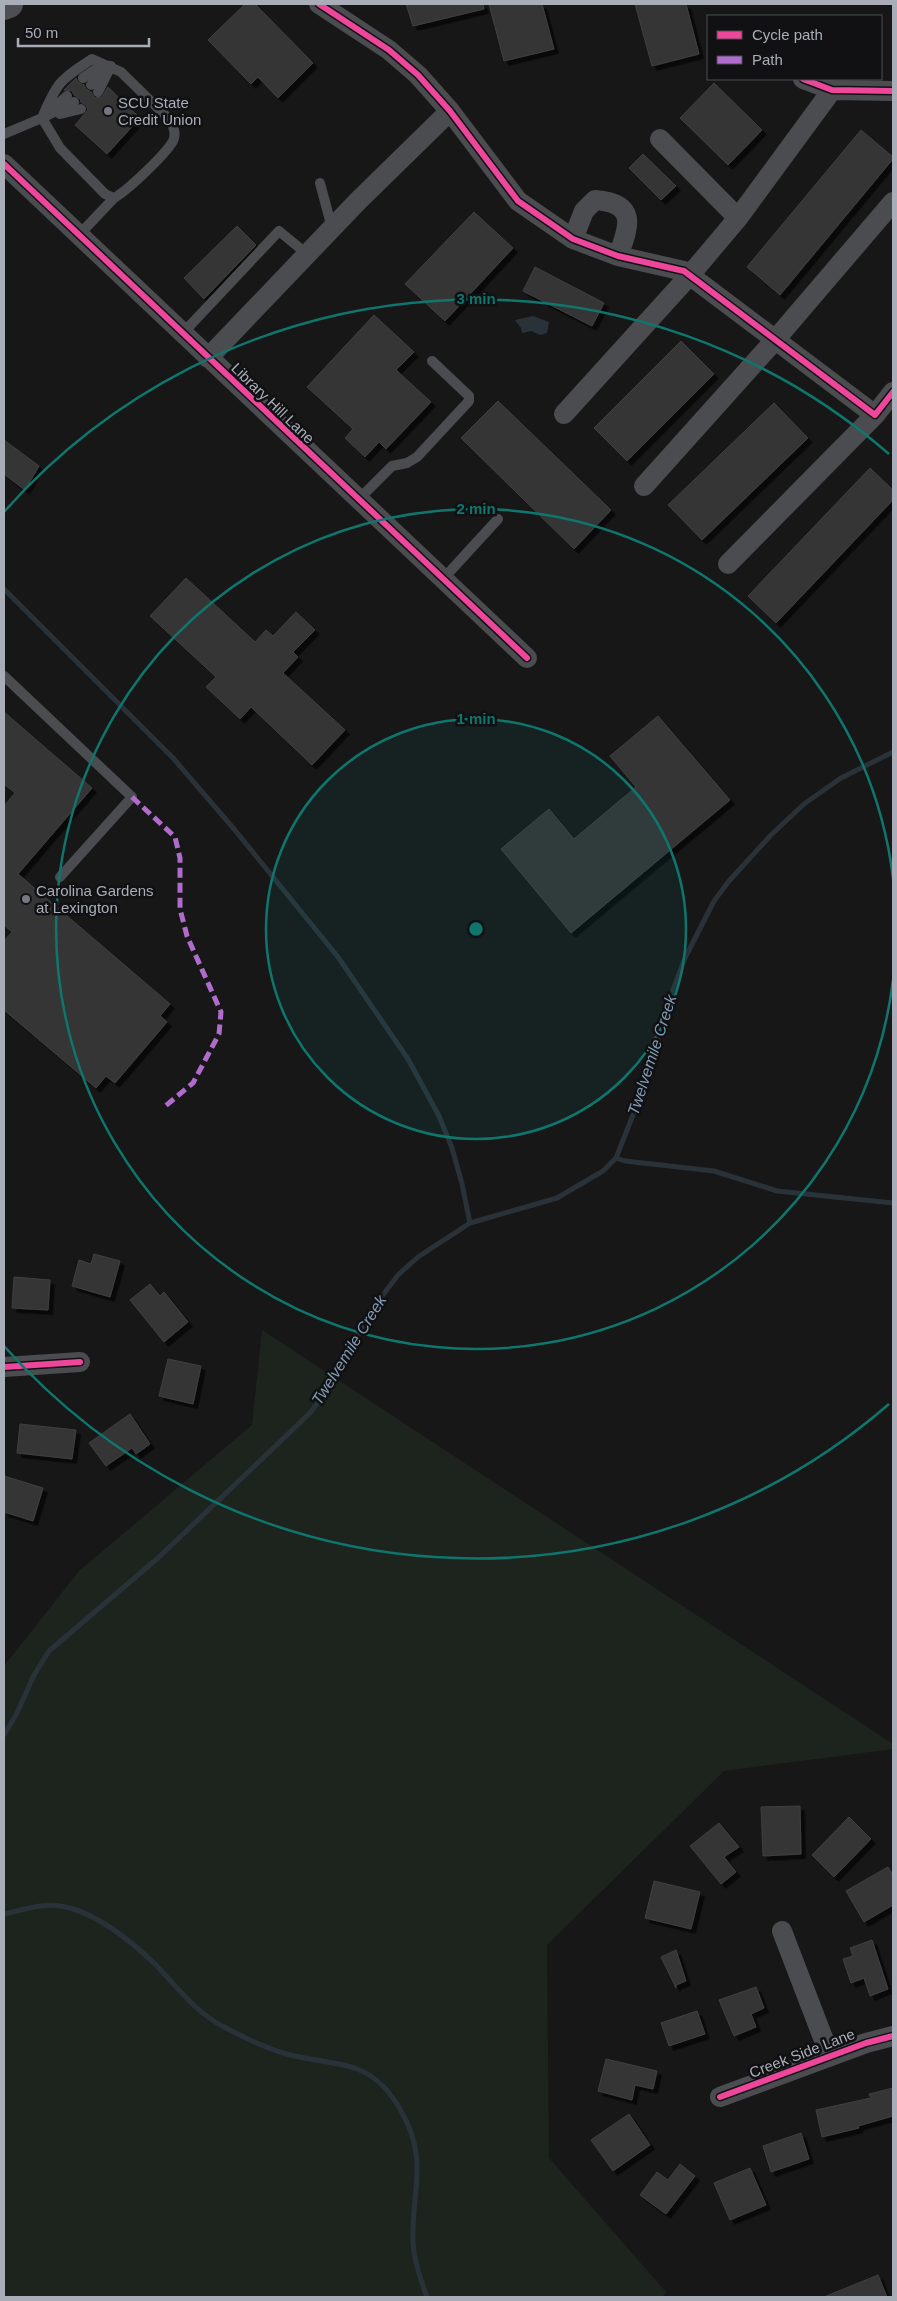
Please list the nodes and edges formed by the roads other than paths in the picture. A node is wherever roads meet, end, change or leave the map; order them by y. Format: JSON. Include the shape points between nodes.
{"nodes":[{"id":1,"x":9,"y":4,"type":"edge"},
{"id":2,"x":319,"y":4,"type":"edge"},
{"id":3,"x":4,"y":6,"type":"edge"},
{"id":4,"x":111,"y":66,"type":"junction"},
{"id":5,"x":82,"y":78,"type":"dead end"},
{"id":6,"x":806,"y":80,"type":"edge"},
{"id":7,"x":94,"y":89,"type":"dead end"},
{"id":8,"x":832,"y":90,"type":"junction"},
{"id":9,"x":893,"y":91,"type":"edge"},
{"id":10,"x":450,"y":111,"type":"junction"},
{"id":11,"x":42,"y":118,"type":"junction"},
{"id":12,"x":4,"y":134,"type":"edge"},
{"id":13,"x":660,"y":139,"type":"dead end"},
{"id":14,"x":4,"y":164,"type":"edge"},
{"id":15,"x":320,"y":183,"type":"dead end"},
{"id":16,"x":114,"y":198,"type":"junction"},
{"id":17,"x":893,"y":202,"type":"edge"},
{"id":18,"x":738,"y":218,"type":"junction"},
{"id":19,"x":332,"y":228,"type":"junction"},
{"id":20,"x":78,"y":236,"type":"junction"},
{"id":21,"x":573,"y":239,"type":"junction"},
{"id":22,"x":307,"y":254,"type":"junction"},
{"id":23,"x":618,"y":256,"type":"junction"},
{"id":24,"x":690,"y":275,"type":"junction"},
{"id":25,"x":182,"y":334,"type":"junction"},
{"id":26,"x":775,"y":340,"type":"junction"},
{"id":27,"x":208,"y":358,"type":"junction"},
{"id":28,"x":432,"y":361,"type":"dead end"},
{"id":29,"x":893,"y":392,"type":"edge"},
{"id":30,"x":564,"y":414,"type":"dead end"},
{"id":31,"x":875,"y":415,"type":"junction"},
{"id":32,"x":644,"y":486,"type":"dead end"},
{"id":33,"x":359,"y":500,"type":"junction"},
{"id":34,"x":498,"y":519,"type":"dead end"},
{"id":35,"x":728,"y":564,"type":"dead end"},
{"id":36,"x":443,"y":579,"type":"junction"},
{"id":37,"x":527,"y":658,"type":"dead end"},
{"id":38,"x":4,"y":676,"type":"edge"},
{"id":39,"x":60,"y":877,"type":"dead end"},
{"id":40,"x":80,"y":1362,"type":"dead end"},
{"id":41,"x":4,"y":1367,"type":"edge"},
{"id":42,"x":782,"y":1931,"type":"dead end"},
{"id":43,"x":893,"y":2036,"type":"edge"},
{"id":44,"x":830,"y":2056,"type":"junction"},
{"id":45,"x":720,"y":2097,"type":"dead end"}],
"edges":[{"from":1,"to":3,"type":"main road"},
{"from":2,"to":10,"type":"street","via":[[390,50]]},
{"from":4,"to":5,"type":"lane","via":[[102,65]]},
{"from":4,"to":7,"type":"lane"},
{"from":4,"to":11,"type":"lane","via":[[92,58],[63,78],[53,91]]},
{"from":4,"to":16,"type":"lane","via":[[169,118],[174,133],[165,150],[124,193]]},
{"from":6,"to":8,"type":"street"},
{"from":8,"to":9,"type":"street"},
{"from":8,"to":18,"type":"street"},
{"from":10,"to":19,"type":"street"},
{"from":10,"to":21,"type":"street","via":[[518,201]]},
{"from":11,"to":11,"type":"lane","via":[[74,102]]},
{"from":11,"to":12,"type":"lane"},
{"from":11,"to":16,"type":"lane","via":[[60,148],[105,194]]},
{"from":13,"to":18,"type":"street"},
{"from":14,"to":20,"type":"street","name":"Library Hill Lane"},
{"from":15,"to":19,"type":"lane"},
{"from":16,"to":20,"type":"lane"},
{"from":17,"to":26,"type":"street"},
{"from":18,"to":24,"type":"street"},
{"from":19,"to":22,"type":"street"},
{"from":20,"to":25,"type":"street","name":"Library Hill Lane"},
{"from":21,"to":23,"type":"street"},
{"from":21,"to":23,"type":"street","via":[[584,211],[594,200],[609,201],[619,205],[627,216],[626,233]]},
{"from":22,"to":25,"type":"lane","via":[[279,231]]},
{"from":22,"to":27,"type":"street"},
{"from":23,"to":24,"type":"street"},
{"from":24,"to":26,"type":"street"},
{"from":24,"to":30,"type":"street"},
{"from":25,"to":27,"type":"street","name":"Library Hill Lane"},
{"from":26,"to":31,"type":"street"},
{"from":26,"to":32,"type":"street"},
{"from":27,"to":33,"type":"street","name":"Library Hill Lane"},
{"from":28,"to":33,"type":"lane","via":[[469,396],[469,401],[417,457],[392,466]]},
{"from":29,"to":31,"type":"street"},
{"from":31,"to":35,"type":"street"},
{"from":33,"to":36,"type":"street","name":"Library Hill Lane"},
{"from":34,"to":36,"type":"lane"},
{"from":36,"to":37,"type":"street","name":"Library Hill Lane"},
{"from":38,"to":39,"type":"lane","via":[[132,798]]},
{"from":40,"to":41,"type":"street"},
{"from":42,"to":44,"type":"street"},
{"from":43,"to":44,"type":"street","name":"Creek Side Lane"},
{"from":44,"to":45,"type":"street","name":"Creek Side Lane"}]}
